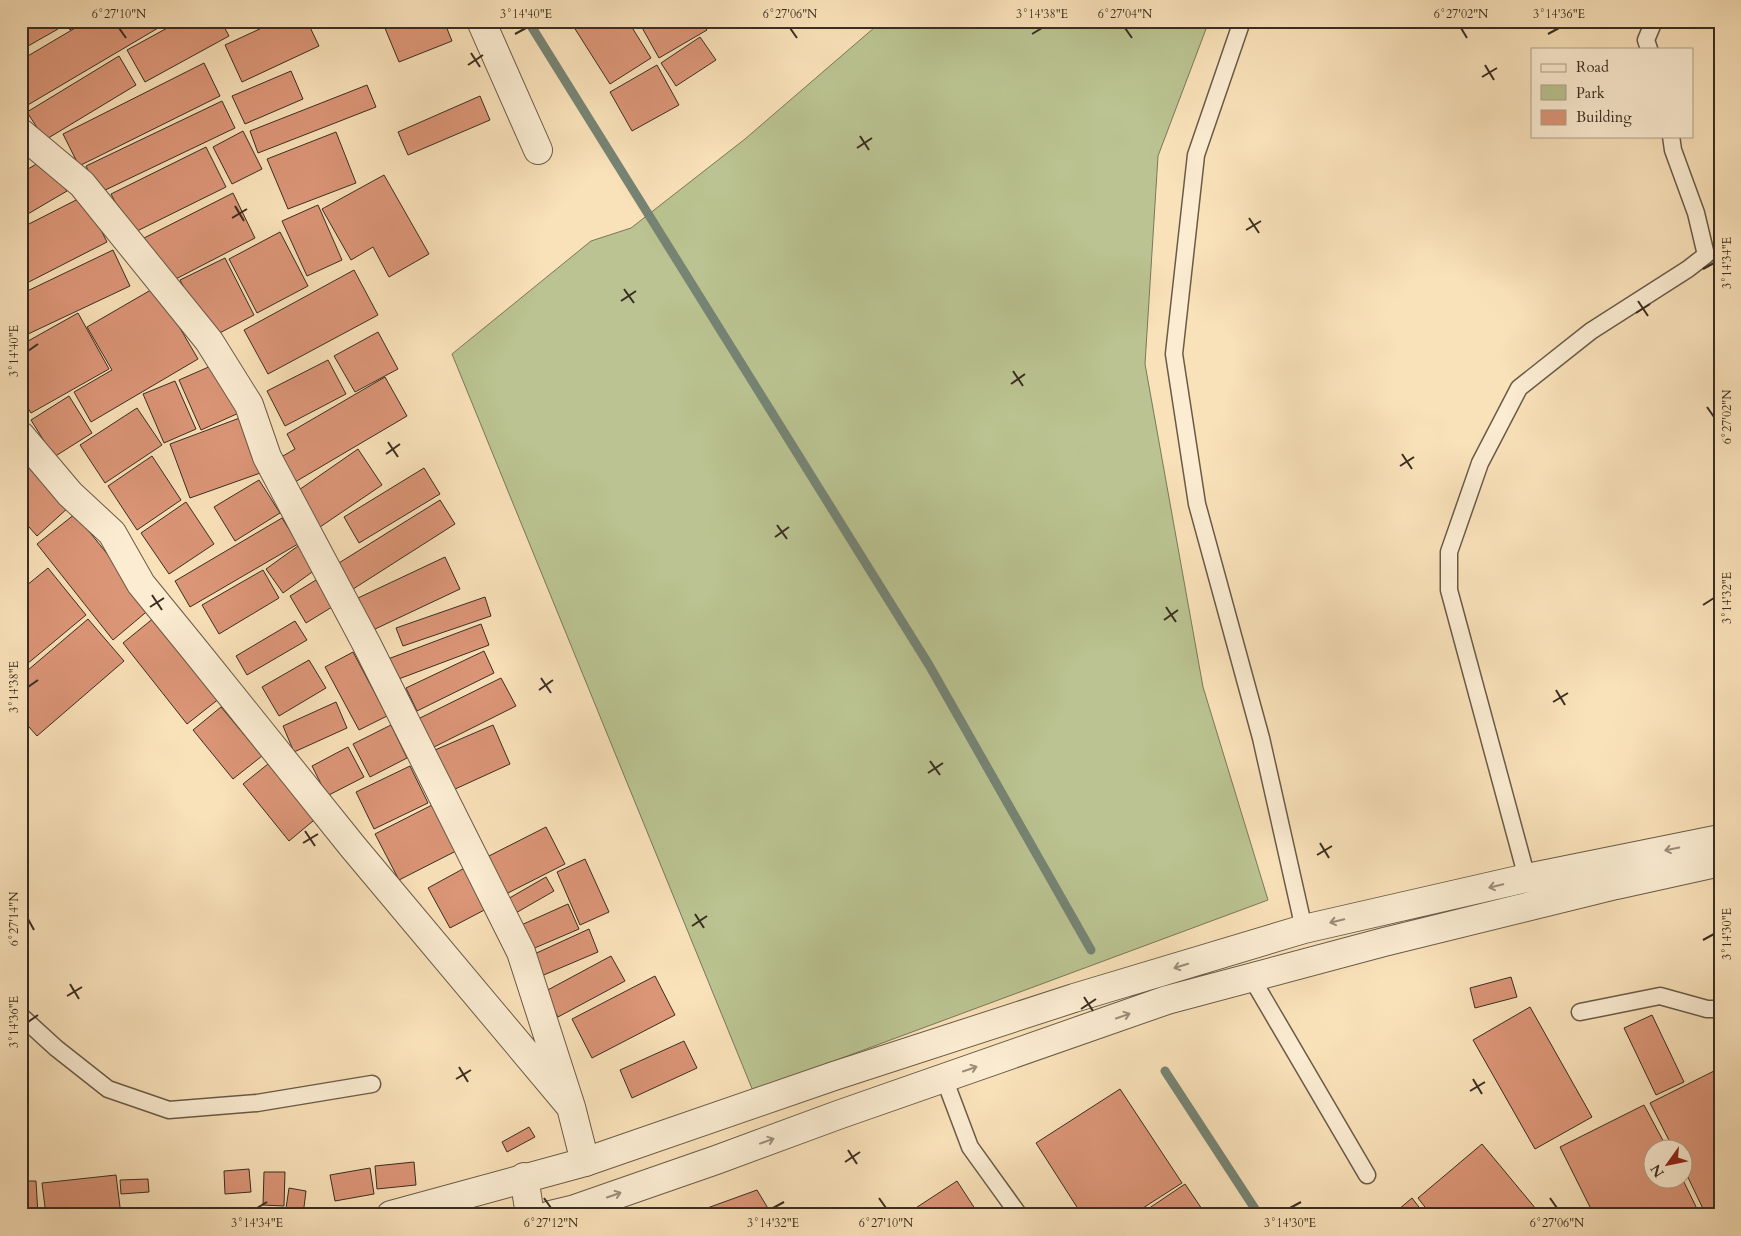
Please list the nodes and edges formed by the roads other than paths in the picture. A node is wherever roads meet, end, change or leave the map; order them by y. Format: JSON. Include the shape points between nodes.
{"nodes":[{"id":1,"x":482,"y":21,"type":"edge"},
{"id":2,"x":1242,"y":21,"type":"edge"},
{"id":3,"x":1654,"y":21,"type":"edge"},
{"id":4,"x":1649,"y":48,"type":"edge"},
{"id":5,"x":21,"y":132,"type":"edge"},
{"id":6,"x":1671,"y":138,"type":"edge"},
{"id":7,"x":538,"y":150,"type":"dead end"},
{"id":8,"x":1720,"y":253,"type":"edge"},
{"id":9,"x":1688,"y":269,"type":"junction"},
{"id":10,"x":21,"y":436,"type":"edge"},
{"id":11,"x":1720,"y":839,"type":"edge"},
{"id":12,"x":1720,"y":862,"type":"edge"},
{"id":13,"x":1528,"y":878,"type":"junction"},
{"id":14,"x":1304,"y":929,"type":"junction"},
{"id":15,"x":1251,"y":977,"type":"junction"},
{"id":16,"x":1720,"y":1009,"type":"edge"},
{"id":17,"x":1580,"y":1012,"type":"dead end"},
{"id":18,"x":21,"y":1016,"type":"edge"},
{"id":19,"x":944,"y":1078,"type":"junction"},
{"id":20,"x":372,"y":1084,"type":"dead end"},
{"id":21,"x":571,"y":1107,"type":"junction"},
{"id":22,"x":585,"y":1162,"type":"junction"},
{"id":23,"x":1367,"y":1175,"type":"dead end"},
{"id":24,"x":524,"y":1177,"type":"junction"},
{"id":25,"x":391,"y":1215,"type":"edge"},
{"id":26,"x":530,"y":1215,"type":"edge"},
{"id":27,"x":550,"y":1215,"type":"edge"},
{"id":28,"x":1019,"y":1215,"type":"edge"}],
"edges":[{"from":1,"to":7,"type":"street"},
{"from":2,"to":14,"type":"lane","via":[[1196,155],[1174,354],[1197,504],[1262,738]]},
{"from":3,"to":4,"type":"lane","via":[[1646,40]]},
{"from":5,"to":21,"type":"street","via":[[82,184],[209,341],[248,405],[267,457],[366,643],[521,952]]},
{"from":6,"to":9,"type":"lane","via":[[1706,254]]},
{"from":8,"to":9,"type":"lane"},
{"from":9,"to":13,"type":"lane","via":[[1591,331],[1519,388],[1480,463],[1449,552],[1449,590]]},
{"from":10,"to":21,"type":"street","via":[[70,494],[112,533],[141,584],[353,847]]},
{"from":11,"to":13,"type":"street","one_way":true},
{"from":12,"to":15,"type":"street"},
{"from":13,"to":14,"type":"street","one_way":true},
{"from":14,"to":22,"type":"street","one_way":true,"via":[[1074,998]]},
{"from":19,"to":15,"type":"street","one_way":true,"via":[[1167,1000]]},
{"from":15,"to":23,"type":"lane"},
{"from":16,"to":17,"type":"lane","via":[[1707,1009],[1660,996]]},
{"from":18,"to":20,"type":"lane","via":[[108,1088],[169,1110],[257,1103]]},
{"from":27,"to":19,"type":"street","one_way":true,"via":[[697,1167]]},
{"from":19,"to":28,"type":"lane","via":[[970,1147]]},
{"from":21,"to":22,"type":"street"},
{"from":22,"to":24,"type":"street"},
{"from":24,"to":25,"type":"street"},
{"from":24,"to":26,"type":"street"}]}
